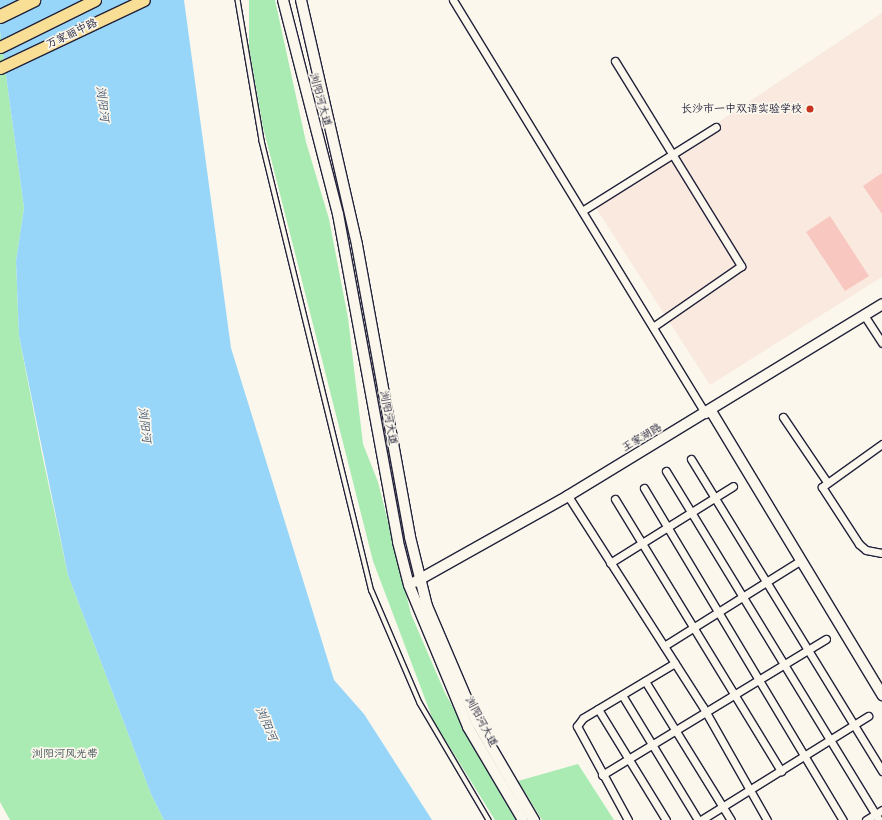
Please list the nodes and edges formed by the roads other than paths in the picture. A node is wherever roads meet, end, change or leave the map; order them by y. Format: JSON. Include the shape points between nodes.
{"nodes":[{"id":1,"x":33,"y":0,"type":"edge"},
{"id":2,"x":95,"y":0,"type":"edge"},
{"id":3,"x":144,"y":0,"type":"edge"},
{"id":4,"x":238,"y":0,"type":"edge"},
{"id":5,"x":283,"y":0,"type":"edge"},
{"id":6,"x":301,"y":0,"type":"edge"},
{"id":7,"x":453,"y":0,"type":"edge"},
{"id":8,"x":0,"y":16,"type":"edge"},
{"id":9,"x":0,"y":47,"type":"edge"},
{"id":10,"x":615,"y":62,"type":"dead end"},
{"id":11,"x":0,"y":68,"type":"edge"},
{"id":12,"x":716,"y":128,"type":"dead end"},
{"id":13,"x":673,"y":154,"type":"junction"},
{"id":14,"x":582,"y":211,"type":"junction"},
{"id":15,"x":882,"y":304,"type":"edge"},
{"id":16,"x":864,"y":316,"type":"junction"},
{"id":17,"x":653,"y":327,"type":"junction"},
{"id":18,"x":882,"y":343,"type":"edge"},
{"id":19,"x":709,"y":412,"type":"junction"},
{"id":20,"x":783,"y":417,"type":"dead end"},
{"id":21,"x":882,"y":444,"type":"edge"},
{"id":22,"x":691,"y":459,"type":"dead end"},
{"id":23,"x":666,"y":471,"type":"dead end"},
{"id":24,"x":826,"y":482,"type":"junction"},
{"id":25,"x":733,"y":486,"type":"dead end"},
{"id":26,"x":644,"y":488,"type":"dead end"},
{"id":27,"x":568,"y":496,"type":"junction"},
{"id":28,"x":715,"y":497,"type":"junction"},
{"id":29,"x":616,"y":499,"type":"dead end"},
{"id":30,"x":691,"y":511,"type":"junction"},
{"id":31,"x":667,"y":526,"type":"junction"},
{"id":32,"x":642,"y":542,"type":"junction"},
{"id":33,"x":882,"y":553,"type":"edge"},
{"id":34,"x":801,"y":560,"type":"junction"},
{"id":35,"x":610,"y":563,"type":"junction"},
{"id":36,"x":420,"y":580,"type":"junction"},
{"id":37,"x":767,"y":581,"type":"junction"},
{"id":38,"x":409,"y":585,"type":"junction"},
{"id":39,"x":744,"y":595,"type":"junction"},
{"id":40,"x":720,"y":610,"type":"junction"},
{"id":41,"x":695,"y":626,"type":"junction"},
{"id":42,"x":826,"y":639,"type":"dead end"},
{"id":43,"x":664,"y":646,"type":"junction"},
{"id":44,"x":809,"y":650,"type":"junction"},
{"id":45,"x":674,"y":663,"type":"junction"},
{"id":46,"x":786,"y":665,"type":"junction"},
{"id":47,"x":761,"y":680,"type":"junction"},
{"id":48,"x":645,"y":681,"type":"junction"},
{"id":49,"x":622,"y":695,"type":"junction"},
{"id":50,"x":736,"y":695,"type":"junction"},
{"id":51,"x":882,"y":695,"type":"edge"},
{"id":52,"x":598,"y":709,"type":"junction"},
{"id":53,"x":706,"y":713,"type":"junction"},
{"id":54,"x":868,"y":716,"type":"dead end"},
{"id":55,"x":854,"y":726,"type":"junction"},
{"id":56,"x":676,"y":731,"type":"junction"},
{"id":57,"x":831,"y":740,"type":"junction"},
{"id":58,"x":653,"y":745,"type":"junction"},
{"id":59,"x":806,"y":756,"type":"junction"},
{"id":60,"x":628,"y":759,"type":"junction"},
{"id":61,"x":781,"y":771,"type":"junction"},
{"id":62,"x":882,"y":771,"type":"edge"},
{"id":63,"x":602,"y":775,"type":"junction"},
{"id":64,"x":749,"y":791,"type":"junction"},
{"id":65,"x":723,"y":807,"type":"junction"},
{"id":66,"x":879,"y":815,"type":"edge"},
{"id":67,"x":489,"y":820,"type":"edge"},
{"id":68,"x":523,"y":820,"type":"edge"},
{"id":69,"x":534,"y":820,"type":"edge"},
{"id":70,"x":628,"y":820,"type":"edge"},
{"id":71,"x":666,"y":820,"type":"edge"},
{"id":72,"x":699,"y":820,"type":"edge"},
{"id":73,"x":731,"y":820,"type":"edge"},
{"id":74,"x":767,"y":820,"type":"edge"},
{"id":75,"x":843,"y":820,"type":"edge"},
{"id":76,"x":866,"y":820,"type":"edge"}],
"edges":[{"from":1,"to":8,"type":"highway"},
{"from":2,"to":9,"type":"main road","name":"万家丽中路"},
{"from":3,"to":11,"type":"main road","name":"万家丽中路"},
{"from":4,"to":67,"type":"lane","via":[[262,141],[372,591],[420,703]]},
{"from":5,"to":38,"type":"main road","name":"浏阳河大道","via":[[338,214],[398,542]]},
{"from":6,"to":36,"type":"main road","name":"浏阳河大道","via":[[357,245]]},
{"from":7,"to":14,"type":"street"},
{"from":10,"to":13,"type":"street"},
{"from":12,"to":13,"type":"street"},
{"from":13,"to":14,"type":"street"},
{"from":13,"to":17,"type":"street","via":[[741,266]]},
{"from":14,"to":17,"type":"street"},
{"from":15,"to":16,"type":"main road","name":"王家湖路"},
{"from":16,"to":18,"type":"street"},
{"from":16,"to":19,"type":"main road","name":"王家湖路"},
{"from":17,"to":19,"type":"street"},
{"from":19,"to":27,"type":"main road","name":"王家湖路"},
{"from":19,"to":34,"type":"main road"},
{"from":20,"to":24,"type":"street"},
{"from":21,"to":24,"type":"street"},
{"from":22,"to":28,"type":"street"},
{"from":23,"to":30,"type":"street"},
{"from":24,"to":33,"type":"street","via":[[822,489],[859,544],[866,550]]},
{"from":25,"to":28,"type":"street"},
{"from":26,"to":31,"type":"street"},
{"from":27,"to":35,"type":"street"},
{"from":27,"to":36,"type":"main road","name":"王家湖路"},
{"from":28,"to":30,"type":"street"},
{"from":28,"to":37,"type":"street"},
{"from":29,"to":32,"type":"street"},
{"from":30,"to":31,"type":"street"},
{"from":30,"to":39,"type":"street"},
{"from":31,"to":32,"type":"street"},
{"from":31,"to":40,"type":"street"},
{"from":32,"to":35,"type":"street"},
{"from":32,"to":41,"type":"street"},
{"from":34,"to":37,"type":"street"},
{"from":34,"to":51,"type":"main road"},
{"from":35,"to":43,"type":"street"},
{"from":36,"to":38,"type":"main road","name":"王家湖路"},
{"from":36,"to":69,"type":"main road","name":"浏阳河大道","via":[[450,667],[477,723]]},
{"from":37,"to":39,"type":"street"},
{"from":37,"to":44,"type":"street"},
{"from":38,"to":68,"type":"main road","name":"浏阳河大道","via":[[442,672],[468,727]]},
{"from":39,"to":40,"type":"street"},
{"from":39,"to":46,"type":"street"},
{"from":40,"to":41,"type":"street"},
{"from":40,"to":47,"type":"street"},
{"from":41,"to":43,"type":"street"},
{"from":41,"to":50,"type":"street"},
{"from":42,"to":44,"type":"street"},
{"from":43,"to":45,"type":"street"},
{"from":44,"to":46,"type":"street"},
{"from":44,"to":55,"type":"street"},
{"from":45,"to":48,"type":"street"},
{"from":45,"to":53,"type":"street"},
{"from":46,"to":47,"type":"street"},
{"from":46,"to":57,"type":"street"},
{"from":47,"to":50,"type":"street"},
{"from":47,"to":59,"type":"street"},
{"from":48,"to":49,"type":"street"},
{"from":48,"to":56,"type":"street"},
{"from":49,"to":52,"type":"street"},
{"from":49,"to":58,"type":"street"},
{"from":50,"to":53,"type":"street"},
{"from":50,"to":61,"type":"street"},
{"from":52,"to":60,"type":"street"},
{"from":52,"to":63,"type":"street","via":[[577,726]]},
{"from":53,"to":56,"type":"street"},
{"from":53,"to":64,"type":"street"},
{"from":54,"to":55,"type":"street"},
{"from":55,"to":57,"type":"street"},
{"from":55,"to":62,"type":"street"},
{"from":56,"to":58,"type":"street"},
{"from":56,"to":65,"type":"street"},
{"from":57,"to":59,"type":"street"},
{"from":57,"to":66,"type":"street"},
{"from":58,"to":60,"type":"street"},
{"from":58,"to":72,"type":"street"},
{"from":59,"to":61,"type":"street"},
{"from":59,"to":75,"type":"street"},
{"from":60,"to":63,"type":"street"},
{"from":60,"to":71,"type":"street"},
{"from":61,"to":64,"type":"street"},
{"from":63,"to":70,"type":"street"},
{"from":64,"to":65,"type":"street"},
{"from":64,"to":74,"type":"street"},
{"from":65,"to":72,"type":"street"},
{"from":65,"to":73,"type":"street"},
{"from":66,"to":76,"type":"street"}]}
